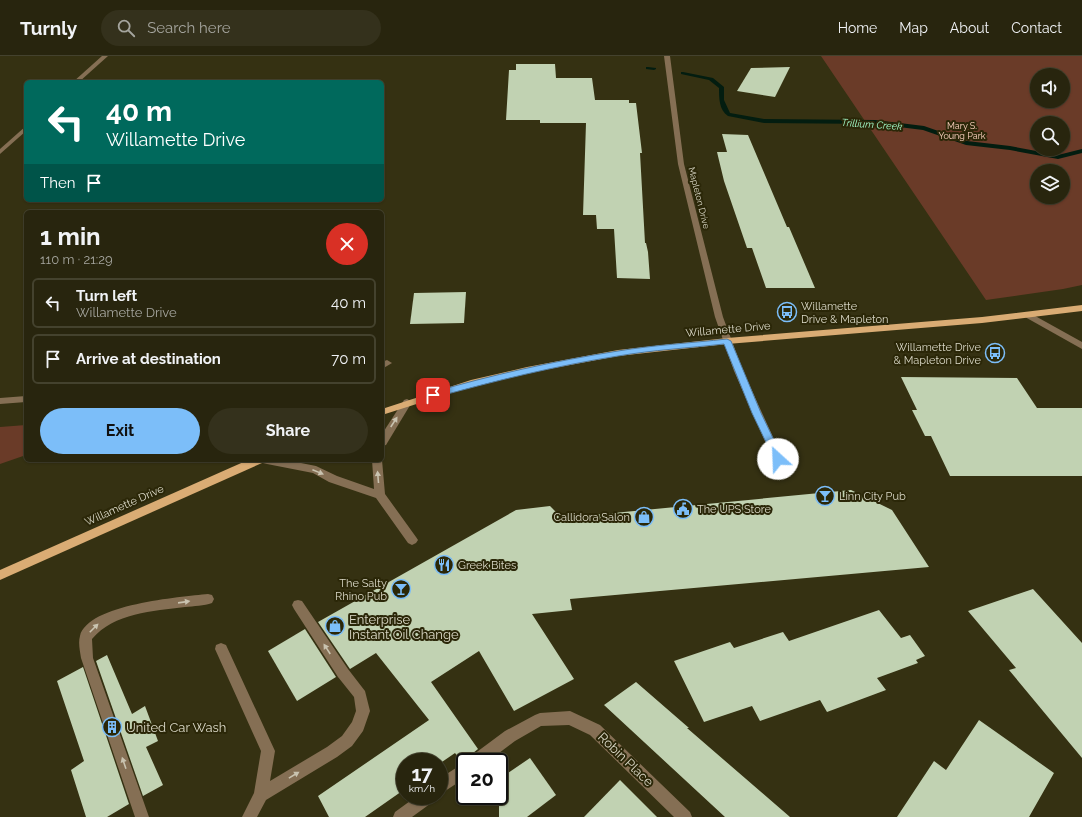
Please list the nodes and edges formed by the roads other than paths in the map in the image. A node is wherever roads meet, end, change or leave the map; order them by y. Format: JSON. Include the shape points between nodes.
{"nodes":[{"id":1,"x":105,"y":56,"type":"edge"},
{"id":2,"x":667,"y":56,"type":"edge"},
{"id":3,"x":78,"y":80,"type":"edge"},
{"id":4,"x":24,"y":130,"type":"edge"},
{"id":5,"x":0,"y":152,"type":"edge"},
{"id":6,"x":1082,"y":308,"type":"edge"},
{"id":7,"x":1028,"y":315,"type":"junction"},
{"id":8,"x":727,"y":341,"type":"junction"},
{"id":9,"x":1082,"y":346,"type":"edge"},
{"id":10,"x":24,"y":399,"type":"edge"},
{"id":11,"x":0,"y":401,"type":"edge"},
{"id":12,"x":407,"y":402,"type":"junction"},
{"id":13,"x":384,"y":411,"type":"edge"},
{"id":14,"x":384,"y":439,"type":"edge"},
{"id":15,"x":778,"y":459,"type":"dead end"},
{"id":16,"x":254,"y":462,"type":"edge"},
{"id":17,"x":276,"y":462,"type":"edge"},
{"id":18,"x":377,"y":462,"type":"edge"},
{"id":19,"x":380,"y":495,"type":"junction"},
{"id":20,"x":412,"y":540,"type":"dead end"},
{"id":21,"x":0,"y":575,"type":"edge"},
{"id":22,"x":208,"y":599,"type":"dead end"},
{"id":23,"x":298,"y":605,"type":"dead end"},
{"id":24,"x":221,"y":649,"type":"dead end"},
{"id":25,"x":486,"y":753,"type":"edge"},
{"id":26,"x":261,"y":795,"type":"junction"},
{"id":27,"x":417,"y":805,"type":"edge"},
{"id":28,"x":142,"y":817,"type":"edge"},
{"id":29,"x":249,"y":817,"type":"edge"},
{"id":30,"x":400,"y":817,"type":"edge"},
{"id":31,"x":686,"y":817,"type":"edge"}],
"edges":[{"from":1,"to":3,"type":"street"},
{"from":2,"to":8,"type":"street","name":"Mapleton Drive","via":[[681,164]]},
{"from":4,"to":5,"type":"street"},
{"from":6,"to":7,"type":"main road","name":"Willamette Drive"},
{"from":7,"to":8,"type":"main road","name":"Willamette Drive"},
{"from":7,"to":9,"type":"street"},
{"from":8,"to":12,"type":"main road","name":"Willamette Drive","via":[[618,353],[471,383]]},
{"from":8,"to":15,"type":"street","name":"Mapleton Drive"},
{"from":10,"to":11,"type":"street"},
{"from":12,"to":13,"type":"main road","name":"Willamette Drive"},
{"from":14,"to":12,"type":"street","one_way":true},
{"from":16,"to":21,"type":"main road","name":"Willamette Drive"},
{"from":17,"to":19,"type":"street","one_way":true,"via":[[316,470],[333,479]]},
{"from":19,"to":18,"type":"street","one_way":true},
{"from":19,"to":20,"type":"street"},
{"from":28,"to":22,"type":"street","one_way":true,"via":[[87,658],[86,637],[100,622],[124,613],[152,606]]},
{"from":26,"to":23,"type":"street","one_way":true,"via":[[347,741],[358,726],[363,711],[360,695]]},
{"from":24,"to":26,"type":"street","via":[[268,751]]},
{"from":25,"to":31,"type":"street","name":"Robin Place","via":[[510,736],[540,720],[570,718],[595,730]]},
{"from":26,"to":29,"type":"street"},
{"from":27,"to":30,"type":"street"}]}
